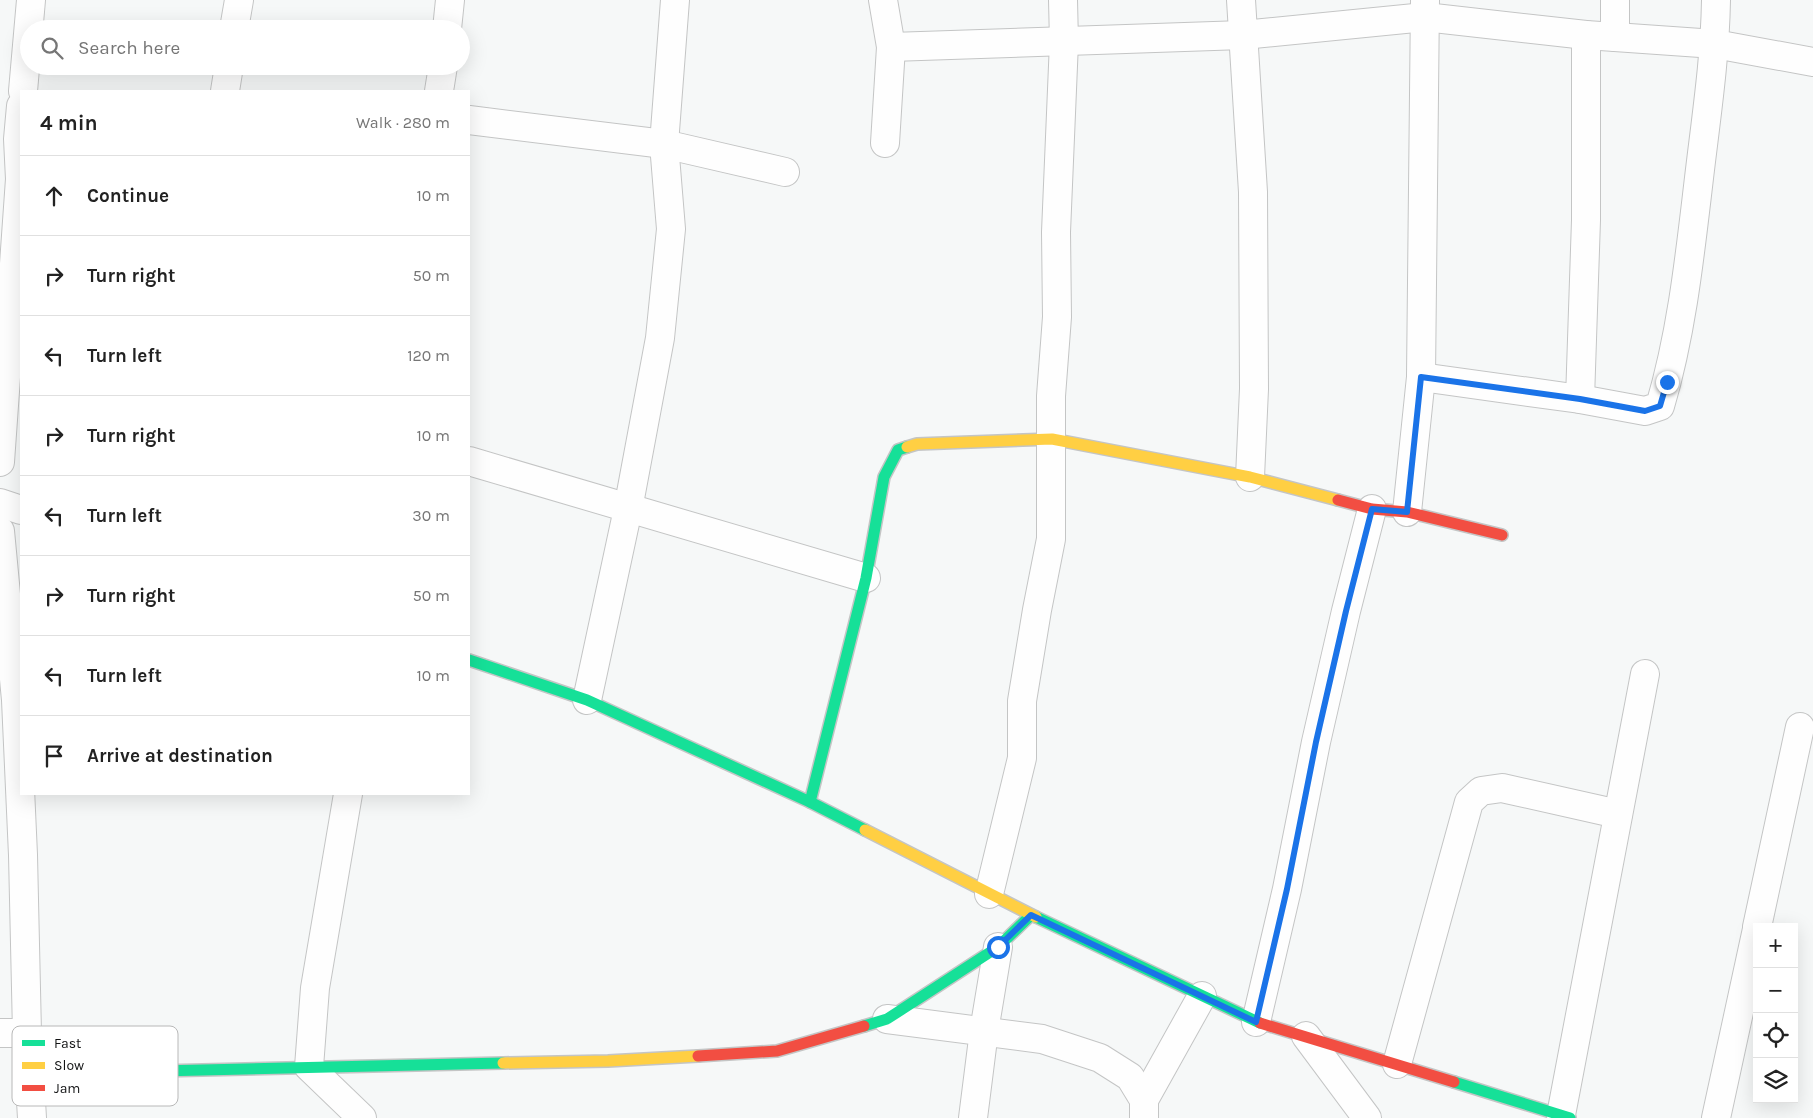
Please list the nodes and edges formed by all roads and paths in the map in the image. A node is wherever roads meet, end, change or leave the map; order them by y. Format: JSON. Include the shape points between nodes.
{"nodes":[{"id":1,"x":30,"y":0,"type":"edge"},
{"id":2,"x":239,"y":0,"type":"edge"},
{"id":3,"x":450,"y":0,"type":"edge"},
{"id":4,"x":675,"y":0,"type":"edge"},
{"id":5,"x":883,"y":0,"type":"edge"},
{"id":6,"x":1063,"y":0,"type":"edge"},
{"id":7,"x":1241,"y":0,"type":"edge"},
{"id":8,"x":1615,"y":0,"type":"edge"},
{"id":9,"x":1716,"y":0,"type":"edge"},
{"id":10,"x":1425,"y":8,"type":"edge"},
{"id":11,"x":28,"y":20,"type":"edge"},
{"id":12,"x":236,"y":20,"type":"edge"},
{"id":13,"x":448,"y":20,"type":"edge"},
{"id":14,"x":1243,"y":35,"type":"junction"},
{"id":15,"x":1586,"y":35,"type":"junction"},
{"id":16,"x":1615,"y":37,"type":"junction"},
{"id":17,"x":1064,"y":42,"type":"junction"},
{"id":18,"x":1715,"y":44,"type":"junction"},
{"id":19,"x":891,"y":47,"type":"junction"},
{"id":20,"x":1813,"y":62,"type":"edge"},
{"id":21,"x":24,"y":75,"type":"edge"},
{"id":22,"x":228,"y":75,"type":"edge"},
{"id":23,"x":441,"y":75,"type":"edge"},
{"id":24,"x":23,"y":90,"type":"edge"},
{"id":25,"x":225,"y":90,"type":"edge"},
{"id":26,"x":439,"y":90,"type":"edge"},
{"id":27,"x":20,"y":109,"type":"edge"},
{"id":28,"x":470,"y":120,"type":"edge"},
{"id":29,"x":9,"y":137,"type":"edge"},
{"id":30,"x":884,"y":142,"type":"dead end"},
{"id":31,"x":664,"y":144,"type":"junction"},
{"id":32,"x":785,"y":172,"type":"dead end"},
{"id":33,"x":20,"y":176,"type":"edge"},
{"id":34,"x":20,"y":192,"type":"edge"},
{"id":35,"x":1421,"y":377,"type":"junction"},
{"id":36,"x":1580,"y":399,"type":"junction"},
{"id":37,"x":1052,"y":439,"type":"junction"},
{"id":38,"x":470,"y":461,"type":"edge"},
{"id":39,"x":0,"y":462,"type":"edge"},
{"id":40,"x":1250,"y":477,"type":"junction"},
{"id":41,"x":0,"y":503,"type":"edge"},
{"id":42,"x":628,"y":509,"type":"junction"},
{"id":43,"x":1372,"y":509,"type":"junction"},
{"id":44,"x":20,"y":510,"type":"edge"},
{"id":45,"x":1407,"y":512,"type":"junction"},
{"id":46,"x":0,"y":531,"type":"edge"},
{"id":47,"x":1502,"y":535,"type":"dead end"},
{"id":48,"x":866,"y":578,"type":"junction"},
{"id":49,"x":6,"y":659,"type":"edge"},
{"id":50,"x":470,"y":660,"type":"edge"},
{"id":51,"x":1644,"y":674,"type":"dead end"},
{"id":52,"x":587,"y":700,"type":"junction"},
{"id":53,"x":1800,"y":727,"type":"dead end"},
{"id":54,"x":348,"y":795,"type":"edge"},
{"id":55,"x":810,"y":802,"type":"junction"},
{"id":56,"x":1618,"y":814,"type":"junction"},
{"id":57,"x":11,"y":853,"type":"edge"},
{"id":58,"x":989,"y":894,"type":"junction"},
{"id":59,"x":1031,"y":915,"type":"junction"},
{"id":60,"x":1758,"y":923,"type":"edge"},
{"id":61,"x":998,"y":947,"type":"junction"},
{"id":62,"x":1753,"y":947,"type":"edge"},
{"id":63,"x":1202,"y":996,"type":"junction"},
{"id":64,"x":886,"y":1019,"type":"junction"},
{"id":65,"x":1256,"y":1022,"type":"junction"},
{"id":66,"x":26,"y":1026,"type":"edge"},
{"id":67,"x":984,"y":1032,"type":"junction"},
{"id":68,"x":1306,"y":1036,"type":"junction"},
{"id":69,"x":1397,"y":1064,"type":"junction"},
{"id":70,"x":309,"y":1067,"type":"junction"},
{"id":71,"x":178,"y":1070,"type":"edge"},
{"id":72,"x":1144,"y":1109,"type":"edge"},
{"id":73,"x":1565,"y":1117,"type":"edge"},
{"id":74,"x":362,"y":1118,"type":"edge"},
{"id":75,"x":973,"y":1118,"type":"edge"},
{"id":76,"x":1367,"y":1118,"type":"edge"},
{"id":77,"x":1716,"y":1118,"type":"edge"}],
"edges":[{"from":1,"to":11,"type":"street"},
{"from":2,"to":12,"type":"street"},
{"from":3,"to":13,"type":"street"},
{"from":4,"to":31,"type":"street"},
{"from":5,"to":19,"type":"street"},
{"from":6,"to":17,"type":"street"},
{"from":7,"to":14,"type":"street"},
{"from":8,"to":16,"type":"street"},
{"from":9,"to":18,"type":"street"},
{"from":10,"to":14,"type":"street"},
{"from":10,"to":15,"type":"street"},
{"from":10,"to":35,"type":"street"},
{"from":14,"to":17,"type":"street"},
{"from":14,"to":40,"type":"street","via":[[1253,192],[1254,389]]},
{"from":15,"to":16,"type":"street"},
{"from":15,"to":36,"type":"street","via":[[1586,220]]},
{"from":16,"to":18,"type":"street"},
{"from":17,"to":19,"type":"street"},
{"from":17,"to":37,"type":"street"},
{"from":18,"to":20,"type":"street"},
{"from":18,"to":36,"type":"street","via":[[1687,277],[1660,406],[1645,411]]},
{"from":19,"to":30,"type":"street"},
{"from":21,"to":24,"type":"street"},
{"from":22,"to":25,"type":"street"},
{"from":23,"to":26,"type":"street"},
{"from":27,"to":29,"type":"street"},
{"from":28,"to":31,"type":"street"},
{"from":29,"to":33,"type":"street"},
{"from":31,"to":32,"type":"street"},
{"from":31,"to":42,"type":"street","via":[[671,228],[660,338]]},
{"from":34,"to":39,"type":"street"},
{"from":35,"to":36,"type":"street"},
{"from":35,"to":45,"type":"street"},
{"from":37,"to":40,"type":"street"},
{"from":37,"to":48,"type":"street","via":[[917,444],[898,450],[884,477]]},
{"from":37,"to":58,"type":"street","via":[[1051,539],[1022,701],[1022,758]]},
{"from":38,"to":42,"type":"street"},
{"from":40,"to":43,"type":"street"},
{"from":41,"to":44,"type":"street"},
{"from":42,"to":48,"type":"street"},
{"from":42,"to":52,"type":"street"},
{"from":43,"to":45,"type":"street"},
{"from":43,"to":65,"type":"street","via":[[1320,724]]},
{"from":45,"to":47,"type":"street"},
{"from":46,"to":49,"type":"street"},
{"from":48,"to":55,"type":"street"},
{"from":49,"to":57,"type":"street","via":[[16,700]]},
{"from":50,"to":52,"type":"street"},
{"from":51,"to":56,"type":"street"},
{"from":52,"to":55,"type":"street"},
{"from":53,"to":60,"type":"street"},
{"from":54,"to":70,"type":"street","via":[[316,988]]},
{"from":55,"to":58,"type":"street"},
{"from":56,"to":69,"type":"street","via":[[1502,788],[1481,791],[1469,802]]},
{"from":56,"to":73,"type":"street"},
{"from":57,"to":66,"type":"street"},
{"from":58,"to":59,"type":"street"},
{"from":59,"to":61,"type":"street"},
{"from":59,"to":63,"type":"street"},
{"from":61,"to":64,"type":"street"},
{"from":61,"to":67,"type":"street"},
{"from":62,"to":77,"type":"street"},
{"from":63,"to":65,"type":"street"},
{"from":63,"to":72,"type":"street"},
{"from":64,"to":67,"type":"street"},
{"from":64,"to":70,"type":"street","via":[[777,1050],[608,1061]]},
{"from":65,"to":68,"type":"street"},
{"from":67,"to":72,"type":"street","via":[[1042,1039],[1100,1058],[1130,1077]]},
{"from":67,"to":75,"type":"street"},
{"from":68,"to":69,"type":"street"},
{"from":68,"to":76,"type":"street"},
{"from":69,"to":73,"type":"street"},
{"from":70,"to":71,"type":"street"},
{"from":70,"to":74,"type":"street"}]}
